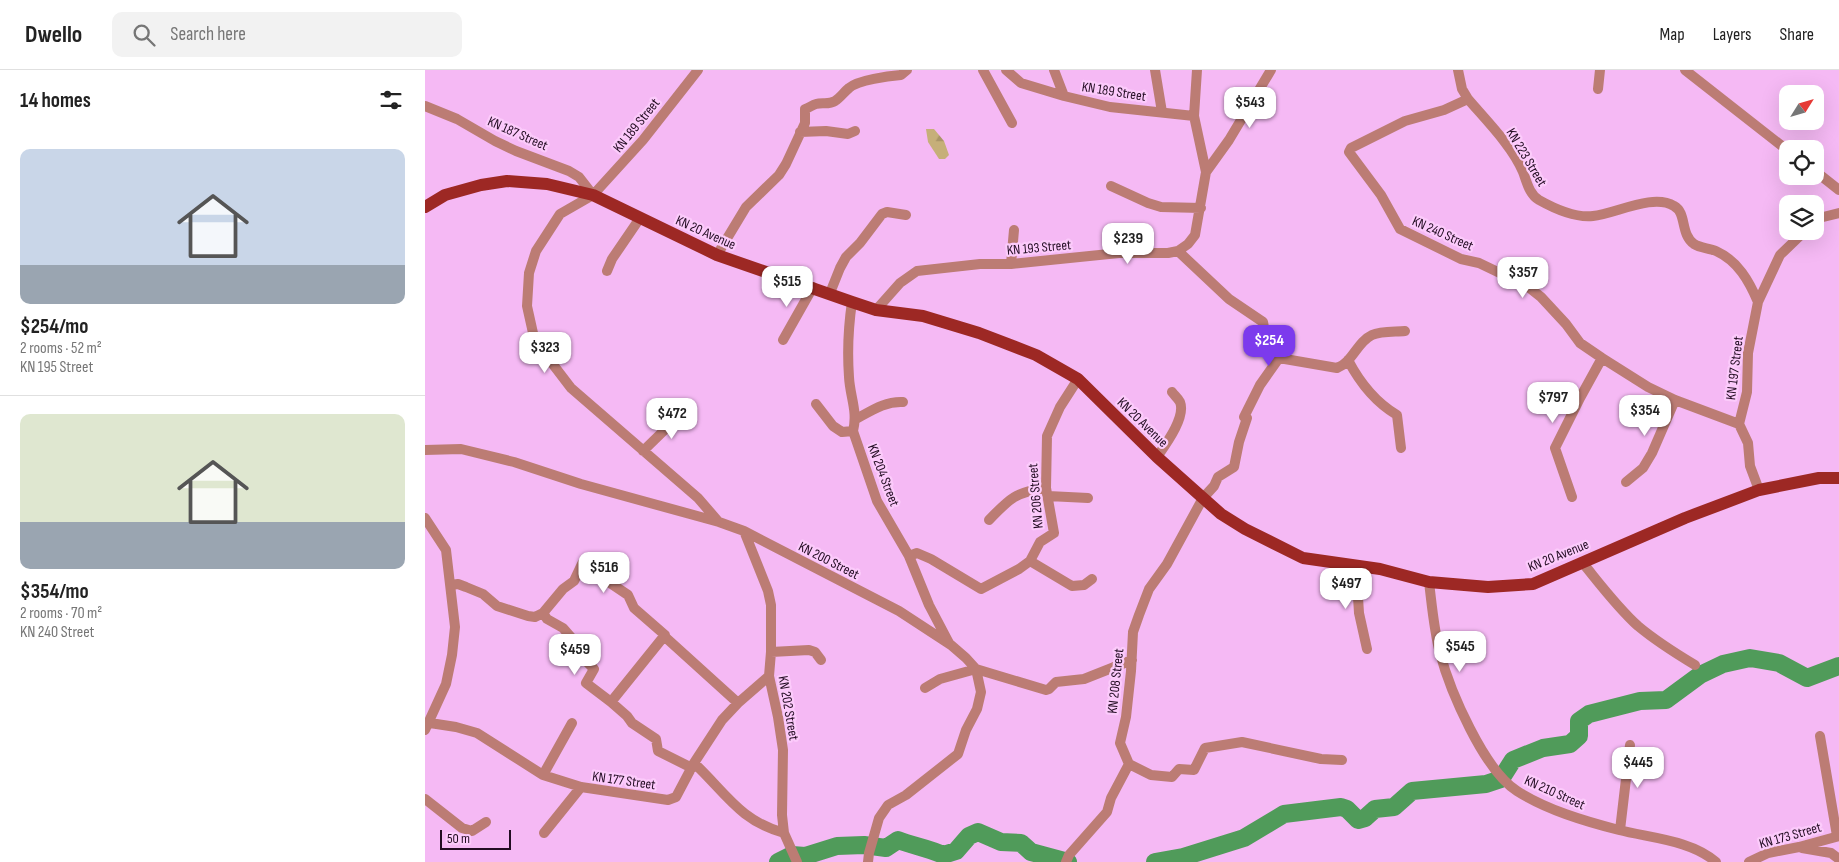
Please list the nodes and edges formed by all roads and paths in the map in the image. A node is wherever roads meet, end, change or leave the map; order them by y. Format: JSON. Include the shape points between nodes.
{"nodes":[{"id":1,"x":698,"y":70,"type":"edge"},
{"id":2,"x":907,"y":70,"type":"edge"},
{"id":3,"x":983,"y":70,"type":"edge"},
{"id":4,"x":1006,"y":70,"type":"edge"},
{"id":5,"x":1054,"y":70,"type":"edge"},
{"id":6,"x":1155,"y":70,"type":"edge"},
{"id":7,"x":1197,"y":70,"type":"edge"},
{"id":8,"x":1271,"y":70,"type":"edge"},
{"id":9,"x":1458,"y":70,"type":"edge"},
{"id":10,"x":1600,"y":70,"type":"edge"},
{"id":11,"x":1685,"y":70,"type":"edge"},
{"id":12,"x":1598,"y":89,"type":"dead end"},
{"id":13,"x":1064,"y":96,"type":"junction"},
{"id":14,"x":1468,"y":99,"type":"junction"},
{"id":15,"x":425,"y":106,"type":"edge"},
{"id":16,"x":1162,"y":112,"type":"junction"},
{"id":17,"x":1194,"y":116,"type":"junction"},
{"id":18,"x":1012,"y":123,"type":"dead end"},
{"id":19,"x":855,"y":131,"type":"dead end"},
{"id":20,"x":801,"y":132,"type":"junction"},
{"id":21,"x":1779,"y":144,"type":"edge"},
{"id":22,"x":1206,"y":172,"type":"junction"},
{"id":23,"x":1824,"y":178,"type":"edge"},
{"id":24,"x":1111,"y":186,"type":"dead end"},
{"id":25,"x":1839,"y":190,"type":"edge"},
{"id":26,"x":593,"y":195,"type":"junction"},
{"id":27,"x":425,"y":207,"type":"edge"},
{"id":28,"x":1201,"y":208,"type":"junction"},
{"id":29,"x":1839,"y":213,"type":"edge"},
{"id":30,"x":906,"y":216,"type":"dead end"},
{"id":31,"x":1824,"y":217,"type":"edge"},
{"id":32,"x":640,"y":218,"type":"junction"},
{"id":33,"x":1014,"y":230,"type":"dead end"},
{"id":34,"x":1796,"y":240,"type":"edge"},
{"id":35,"x":1179,"y":251,"type":"junction"},
{"id":36,"x":717,"y":255,"type":"junction"},
{"id":37,"x":1011,"y":264,"type":"junction"},
{"id":38,"x":607,"y":271,"type":"dead end"},
{"id":39,"x":813,"y":287,"type":"junction"},
{"id":40,"x":830,"y":294,"type":"junction"},
{"id":41,"x":852,"y":302,"type":"junction"},
{"id":42,"x":1758,"y":302,"type":"junction"},
{"id":43,"x":876,"y":310,"type":"junction"},
{"id":44,"x":1405,"y":331,"type":"dead end"},
{"id":45,"x":783,"y":340,"type":"dead end"},
{"id":46,"x":1279,"y":358,"type":"junction"},
{"id":47,"x":1602,"y":358,"type":"junction"},
{"id":48,"x":1348,"y":360,"type":"junction"},
{"id":49,"x":1078,"y":379,"type":"junction"},
{"id":50,"x":1172,"y":392,"type":"dead end"},
{"id":51,"x":1675,"y":400,"type":"junction"},
{"id":52,"x":903,"y":402,"type":"dead end"},
{"id":53,"x":815,"y":404,"type":"dead end"},
{"id":54,"x":684,"y":411,"type":"dead end"},
{"id":55,"x":856,"y":419,"type":"junction"},
{"id":56,"x":1739,"y":424,"type":"junction"},
{"id":57,"x":853,"y":431,"type":"junction"},
{"id":58,"x":1401,"y":448,"type":"dead end"},
{"id":59,"x":425,"y":450,"type":"edge"},
{"id":60,"x":643,"y":451,"type":"junction"},
{"id":61,"x":1157,"y":457,"type":"junction"},
{"id":62,"x":1839,"y":478,"type":"edge"},
{"id":63,"x":1626,"y":482,"type":"dead end"},
{"id":64,"x":1759,"y":490,"type":"junction"},
{"id":65,"x":1047,"y":492,"type":"junction"},
{"id":66,"x":1572,"y":497,"type":"dead end"},
{"id":67,"x":1088,"y":498,"type":"dead end"},
{"id":68,"x":1203,"y":498,"type":"junction"},
{"id":69,"x":425,"y":518,"type":"edge"},
{"id":70,"x":989,"y":520,"type":"dead end"},
{"id":71,"x":719,"y":522,"type":"junction"},
{"id":72,"x":744,"y":531,"type":"junction"},
{"id":73,"x":909,"y":556,"type":"junction"},
{"id":74,"x":1030,"y":561,"type":"junction"},
{"id":75,"x":1582,"y":562,"type":"junction"},
{"id":76,"x":1356,"y":566,"type":"junction"},
{"id":77,"x":1092,"y":579,"type":"dead end"},
{"id":78,"x":1429,"y":582,"type":"junction"},
{"id":79,"x":451,"y":585,"type":"junction"},
{"id":80,"x":543,"y":613,"type":"junction"},
{"id":81,"x":665,"y":634,"type":"junction"},
{"id":82,"x":951,"y":645,"type":"junction"},
{"id":83,"x":1367,"y":648,"type":"dead end"},
{"id":84,"x":771,"y":652,"type":"junction"},
{"id":85,"x":821,"y":660,"type":"dead end"},
{"id":86,"x":1132,"y":660,"type":"junction"},
{"id":87,"x":1695,"y":665,"type":"dead end"},
{"id":88,"x":976,"y":669,"type":"junction"},
{"id":89,"x":769,"y":676,"type":"junction"},
{"id":90,"x":925,"y":688,"type":"dead end"},
{"id":91,"x":611,"y":702,"type":"junction"},
{"id":92,"x":738,"y":703,"type":"junction"},
{"id":93,"x":572,"y":723,"type":"dead end"},
{"id":94,"x":427,"y":726,"type":"edge"},
{"id":95,"x":1821,"y":736,"type":"dead end"},
{"id":96,"x":1630,"y":745,"type":"dead end"},
{"id":97,"x":1342,"y":760,"type":"dead end"},
{"id":98,"x":1129,"y":764,"type":"junction"},
{"id":99,"x":693,"y":766,"type":"junction"},
{"id":100,"x":543,"y":775,"type":"junction"},
{"id":101,"x":581,"y":788,"type":"junction"},
{"id":102,"x":425,"y":799,"type":"edge"},
{"id":103,"x":486,"y":822,"type":"dead end"},
{"id":104,"x":1621,"y":830,"type":"junction"},
{"id":105,"x":544,"y":833,"type":"dead end"},
{"id":106,"x":784,"y":833,"type":"junction"},
{"id":107,"x":1838,"y":836,"type":"edge"},
{"id":108,"x":1799,"y":847,"type":"junction"},
{"id":109,"x":795,"y":857,"type":"edge"},
{"id":110,"x":868,"y":857,"type":"edge"},
{"id":111,"x":1068,"y":859,"type":"edge"},
{"id":112,"x":1839,"y":859,"type":"edge"},
{"id":113,"x":1716,"y":862,"type":"edge"},
{"id":114,"x":1749,"y":862,"type":"edge"}],
"edges":[{"from":1,"to":26,"type":"street","name":"KN 189 Street","via":[[643,140]]},
{"from":2,"to":20,"type":"street","via":[[901,75],[858,83],[836,101],[805,110]]},
{"from":3,"to":18,"type":"street"},
{"from":4,"to":13,"type":"street","name":"KN 189 Street","via":[[1021,82]]},
{"from":5,"to":13,"type":"street"},
{"from":6,"to":16,"type":"street"},
{"from":7,"to":17,"type":"street"},
{"from":8,"to":22,"type":"street"},
{"from":9,"to":14,"type":"street"},
{"from":10,"to":12,"type":"street"},
{"from":11,"to":21,"type":"street"},
{"from":13,"to":16,"type":"street","name":"KN 189 Street","via":[[1110,107]]},
{"from":14,"to":42,"type":"street","name":"KN 223 Street","via":[[1496,131],[1536,198],[1553,208],[1580,216],[1609,213],[1638,204],[1674,206],[1681,213],[1686,236],[1696,246],[1725,255],[1750,283]]},
{"from":14,"to":47,"type":"street","name":"KN 240 Street","via":[[1405,121],[1351,148],[1349,152],[1381,195],[1400,229],[1527,286],[1541,297],[1580,343]]},
{"from":15,"to":26,"type":"street","name":"KN 187 Street","via":[[457,119],[516,151],[569,171],[579,177]]},
{"from":16,"to":17,"type":"street","name":"KN 189 Street"},
{"from":17,"to":22,"type":"street"},
{"from":19,"to":20,"type":"street","via":[[848,134]]},
{"from":20,"to":36,"type":"street","via":[[779,175],[746,207]]},
{"from":22,"to":28,"type":"street"},
{"from":23,"to":25,"type":"street"},
{"from":24,"to":28,"type":"street","via":[[1161,207]]},
{"from":26,"to":27,"type":"main road","name":"KN 20 Avenue","via":[[547,184],[507,181],[445,195]]},
{"from":26,"to":32,"type":"main road","name":"KN 20 Avenue"},
{"from":26,"to":60,"type":"street","via":[[560,214],[536,251],[529,273],[527,306],[533,333],[571,388]]},
{"from":28,"to":35,"type":"street","via":[[1195,236]]},
{"from":29,"to":31,"type":"street"},
{"from":30,"to":40,"type":"street","via":[[882,214],[846,257]]},
{"from":32,"to":36,"type":"main road","name":"KN 20 Avenue"},
{"from":32,"to":38,"type":"street"},
{"from":33,"to":37,"type":"street"},
{"from":34,"to":42,"type":"street","name":"KN 197 Street","via":[[1780,255]]},
{"from":35,"to":37,"type":"street","name":"KN 193 Street","via":[[1119,253]]},
{"from":35,"to":46,"type":"street","via":[[1229,299],[1263,322],[1263,345]]},
{"from":36,"to":39,"type":"main road","name":"KN 20 Avenue"},
{"from":37,"to":43,"type":"street","name":"KN 193 Street","via":[[917,271],[899,283]]},
{"from":39,"to":40,"type":"main road","name":"KN 20 Avenue"},
{"from":39,"to":45,"type":"street"},
{"from":40,"to":41,"type":"main road","name":"KN 20 Avenue"},
{"from":41,"to":43,"type":"main road","name":"KN 20 Avenue"},
{"from":41,"to":55,"type":"street","name":"KN 204 Street","via":[[847,341]]},
{"from":42,"to":56,"type":"street","name":"KN 197 Street","via":[[1748,353],[1747,392]]},
{"from":43,"to":49,"type":"main road","name":"KN 20 Avenue","via":[[923,316],[979,333],[1036,355]]},
{"from":44,"to":48,"type":"street","via":[[1374,334]]},
{"from":46,"to":48,"type":"street","via":[[1337,368]]},
{"from":46,"to":68,"type":"street","name":"KN 208 Street","via":[[1260,385],[1244,417],[1247,418],[1234,467],[1218,477]]},
{"from":47,"to":51,"type":"street","name":"KN 240 Street"},
{"from":47,"to":66,"type":"street","via":[[1555,448]]},
{"from":48,"to":58,"type":"street","via":[[1359,380],[1383,407],[1397,415]]},
{"from":49,"to":61,"type":"main road","name":"KN 20 Avenue"},
{"from":49,"to":65,"type":"street","name":"KN 206 Street","via":[[1047,436]]},
{"from":50,"to":61,"type":"street","via":[[1182,411],[1174,431]]},
{"from":51,"to":56,"type":"street","name":"KN 240 Street"},
{"from":51,"to":63,"type":"street","via":[[1652,453],[1643,468]]},
{"from":52,"to":55,"type":"street","via":[[884,404]]},
{"from":53,"to":57,"type":"street","via":[[833,426],[842,432]]},
{"from":54,"to":60,"type":"street"},
{"from":55,"to":57,"type":"street","name":"KN 204 Street"},
{"from":56,"to":64,"type":"street","via":[[1748,443],[1750,466]]},
{"from":57,"to":73,"type":"street","name":"KN 204 Street","via":[[877,501]]},
{"from":59,"to":71,"type":"street","name":"KN 200 Street","via":[[461,449]]},
{"from":60,"to":71,"type":"street","via":[[698,498]]},
{"from":61,"to":68,"type":"main road","name":"KN 20 Avenue"},
{"from":62,"to":64,"type":"main road","name":"KN 20 Avenue","via":[[1819,478]]},
{"from":64,"to":75,"type":"main road","name":"KN 20 Avenue"},
{"from":65,"to":67,"type":"street"},
{"from":65,"to":70,"type":"street","via":[[1028,491],[1016,495]]},
{"from":65,"to":74,"type":"street","name":"KN 206 Street","via":[[1054,533],[1040,542]]},
{"from":68,"to":76,"type":"main road","name":"KN 20 Avenue","via":[[1245,529],[1303,558]]},
{"from":68,"to":86,"type":"street","name":"KN 208 Street","via":[[1167,564],[1149,589],[1133,632]]},
{"from":69,"to":79,"type":"street","via":[[446,550]]},
{"from":71,"to":72,"type":"street","name":"KN 200 Street"},
{"from":72,"to":82,"type":"street","name":"KN 200 Street","via":[[899,611]]},
{"from":72,"to":84,"type":"street","name":"KN 202 Street","via":[[768,591]]},
{"from":73,"to":74,"type":"street","name":"KN 206 Street","via":[[917,554],[931,559],[981,589]]},
{"from":73,"to":82,"type":"street","name":"KN 204 Street","via":[[929,605]]},
{"from":74,"to":77,"type":"street","via":[[1072,586],[1084,585]]},
{"from":75,"to":78,"type":"main road","name":"KN 20 Avenue","via":[[1533,584],[1488,587]]},
{"from":75,"to":87,"type":"street","via":[[1638,625],[1670,651]]},
{"from":76,"to":78,"type":"main road","name":"KN 20 Avenue"},
{"from":76,"to":83,"type":"street","via":[[1359,613]]},
{"from":78,"to":104,"type":"street","name":"KN 210 Street","via":[[1440,653],[1455,698],[1490,764],[1516,790],[1546,806]]},
{"from":79,"to":80,"type":"street","via":[[466,586],[497,606],[528,616]]},
{"from":79,"to":94,"type":"street","via":[[455,627],[452,656],[447,684]]},
{"from":80,"to":81,"type":"street","via":[[574,581],[582,564],[628,595],[634,608]]},
{"from":80,"to":91,"type":"street","via":[[563,628],[593,669],[586,683]]},
{"from":81,"to":91,"type":"street"},
{"from":81,"to":92,"type":"street"},
{"from":82,"to":88,"type":"street","name":"KN 200 Street"},
{"from":84,"to":85,"type":"street","via":[[809,650]]},
{"from":84,"to":89,"type":"street","name":"KN 202 Street"},
{"from":86,"to":88,"type":"street","via":[[1084,680],[1056,682],[1046,690]]},
{"from":86,"to":98,"type":"street","name":"KN 208 Street","via":[[1120,743]]},
{"from":88,"to":90,"type":"street","via":[[940,679]]},
{"from":88,"to":110,"type":"street","via":[[981,692],[958,754],[906,795],[888,805],[879,818]]},
{"from":89,"to":92,"type":"street","name":"KN 177 Street"},
{"from":89,"to":106,"type":"street","name":"KN 202 Street","via":[[783,750]]},
{"from":91,"to":99,"type":"street","via":[[632,723],[656,739],[658,751]]},
{"from":92,"to":99,"type":"street","name":"KN 177 Street","via":[[722,720]]},
{"from":93,"to":100,"type":"street"},
{"from":94,"to":100,"type":"street","name":"KN 177 Street","via":[[456,727],[477,733]]},
{"from":95,"to":107,"type":"street"},
{"from":96,"to":104,"type":"street"},
{"from":97,"to":98,"type":"street","via":[[1321,759],[1242,742],[1205,748],[1194,770],[1179,769],[1172,777],[1151,775]]},
{"from":98,"to":111,"type":"street","via":[[1107,812]]},
{"from":99,"to":101,"type":"street","name":"KN 177 Street","via":[[676,796],[669,800]]},
{"from":99,"to":106,"type":"street","via":[[711,778],[753,821]]},
{"from":100,"to":101,"type":"street","name":"KN 177 Street"},
{"from":101,"to":105,"type":"street"},
{"from":102,"to":103,"type":"street","via":[[462,828],[472,831]]},
{"from":104,"to":113,"type":"street","name":"KN 210 Street","via":[[1697,850]]},
{"from":106,"to":109,"type":"street","name":"KN 202 Street"},
{"from":107,"to":108,"type":"street","name":"KN 173 Street"},
{"from":108,"to":112,"type":"street","via":[[1831,853]]},
{"from":108,"to":114,"type":"street","name":"KN 173 Street","via":[[1768,853]]}]}
